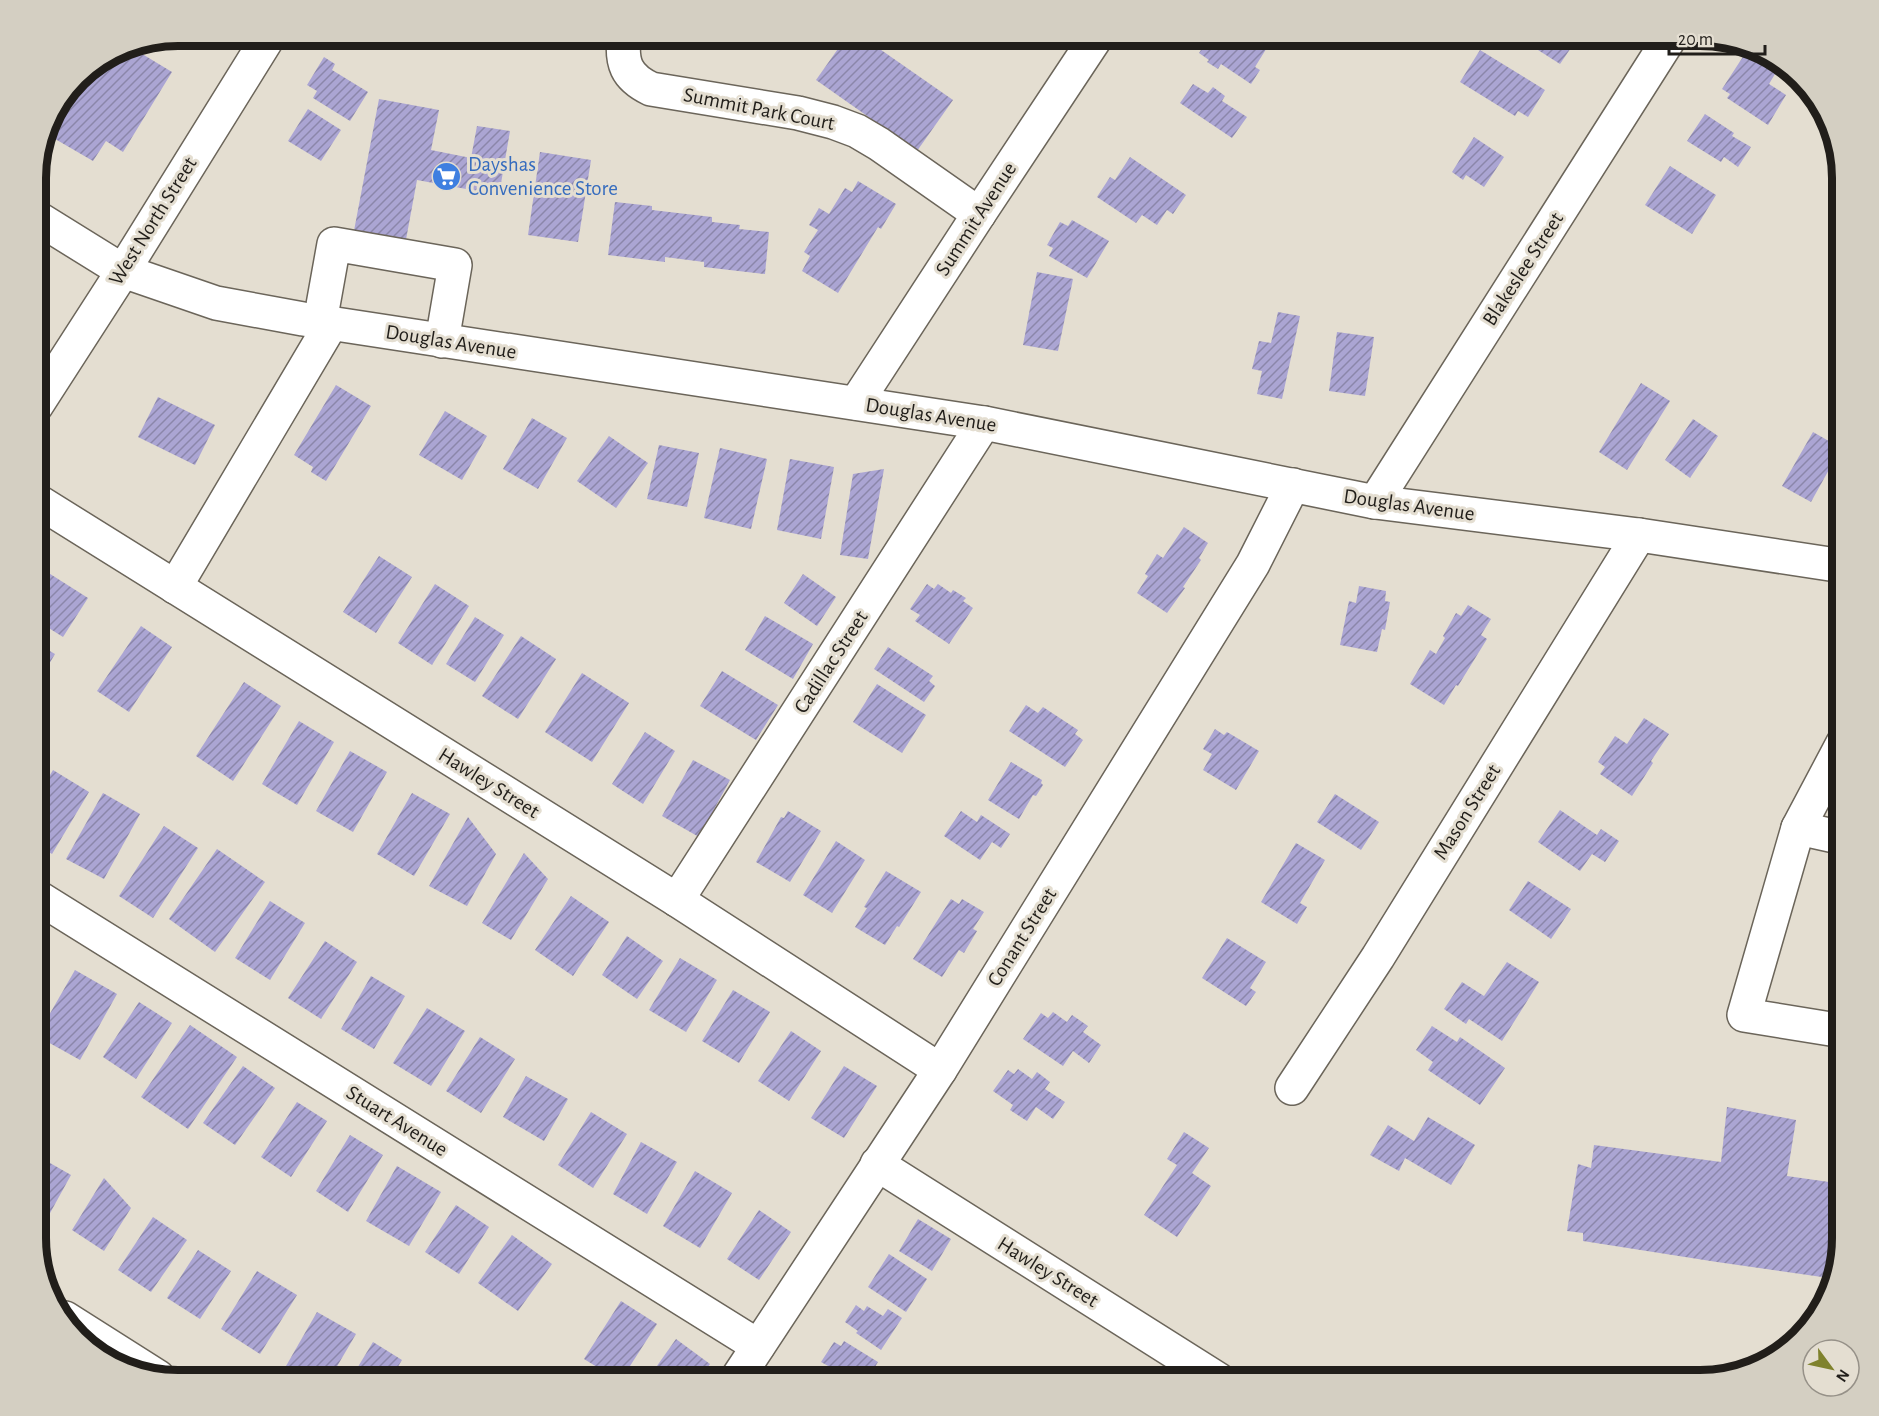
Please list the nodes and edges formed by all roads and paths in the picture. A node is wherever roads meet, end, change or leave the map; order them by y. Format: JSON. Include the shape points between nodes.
{"nodes":[{"id":1,"x":1090,"y":46,"type":"edge"},
{"id":2,"x":1665,"y":46,"type":"edge"},
{"id":3,"x":262,"y":47,"type":"edge"},
{"id":4,"x":624,"y":47,"type":"edge"},
{"id":5,"x":979,"y":214,"type":"junction"},
{"id":6,"x":47,"y":224,"type":"edge"},
{"id":7,"x":123,"y":271,"type":"junction"},
{"id":8,"x":325,"y":323,"type":"junction"},
{"id":9,"x":442,"y":341,"type":"junction"},
{"id":10,"x":47,"y":389,"type":"edge"},
{"id":11,"x":856,"y":403,"type":"junction"},
{"id":12,"x":984,"y":423,"type":"junction"},
{"id":13,"x":1293,"y":485,"type":"junction"},
{"id":14,"x":1374,"y":502,"type":"junction"},
{"id":15,"x":47,"y":507,"type":"edge"},
{"id":16,"x":1639,"y":535,"type":"junction"},
{"id":17,"x":1832,"y":564,"type":"edge"},
{"id":18,"x":175,"y":587,"type":"junction"},
{"id":19,"x":1832,"y":764,"type":"edge"},
{"id":20,"x":1798,"y":828,"type":"junction"},
{"id":21,"x":1832,"y":836,"type":"edge"},
{"id":22,"x":678,"y":900,"type":"junction"},
{"id":23,"x":47,"y":903,"type":"edge"},
{"id":24,"x":1832,"y":1029,"type":"edge"},
{"id":25,"x":940,"y":1070,"type":"junction"},
{"id":26,"x":1292,"y":1088,"type":"dead end"},
{"id":27,"x":878,"y":1164,"type":"junction"},
{"id":28,"x":84,"y":1330,"type":"edge"},
{"id":29,"x":758,"y":1346,"type":"junction"},
{"id":30,"x":132,"y":1360,"type":"edge"},
{"id":31,"x":742,"y":1370,"type":"edge"},
{"id":32,"x":1203,"y":1370,"type":"edge"}],
"edges":[{"from":1,"to":5,"type":"street","name":"Summit Avenue"},
{"from":2,"to":14,"type":"street","name":"Blakeslee Street"},
{"from":3,"to":7,"type":"street","name":"West North Street"},
{"from":4,"to":5,"type":"street","name":"Summit Park Court","via":[[624,62],[638,82],[651,88],[798,113],[857,131]]},
{"from":5,"to":11,"type":"street","name":"Summit Avenue"},
{"from":6,"to":7,"type":"street","name":"Douglas Avenue"},
{"from":7,"to":8,"type":"street","name":"Douglas Avenue","via":[[216,303]]},
{"from":7,"to":10,"type":"street","name":"West North Street"},
{"from":8,"to":9,"type":"street","name":"Douglas Avenue"},
{"from":8,"to":9,"type":"street","via":[[334,244],[455,265]]},
{"from":8,"to":18,"type":"street"},
{"from":9,"to":11,"type":"street","name":"Douglas Avenue"},
{"from":11,"to":12,"type":"street","name":"Douglas Avenue"},
{"from":12,"to":13,"type":"street","name":"Douglas Avenue"},
{"from":12,"to":22,"type":"street","name":"Cadillac Street"},
{"from":13,"to":14,"type":"street","name":"Douglas Avenue"},
{"from":13,"to":25,"type":"street","name":"Conant Street","via":[[1253,564]]},
{"from":14,"to":16,"type":"street","name":"Douglas Avenue"},
{"from":15,"to":18,"type":"street","name":"Hawley Street"},
{"from":16,"to":17,"type":"street","name":"Douglas Avenue"},
{"from":16,"to":26,"type":"street","name":"Mason Street"},
{"from":18,"to":22,"type":"street","name":"Hawley Street"},
{"from":19,"to":20,"type":"street"},
{"from":20,"to":21,"type":"street"},
{"from":20,"to":24,"type":"street","via":[[1744,1016]]},
{"from":22,"to":25,"type":"street","name":"Hawley Street"},
{"from":23,"to":29,"type":"street","name":"Stuart Avenue"},
{"from":25,"to":27,"type":"street","name":"Conant Street"},
{"from":27,"to":29,"type":"street","name":"Conant Street"},
{"from":27,"to":32,"type":"street","name":"Hawley Street"},
{"from":28,"to":30,"type":"street"},
{"from":29,"to":31,"type":"street","name":"Conant Street"}]}
